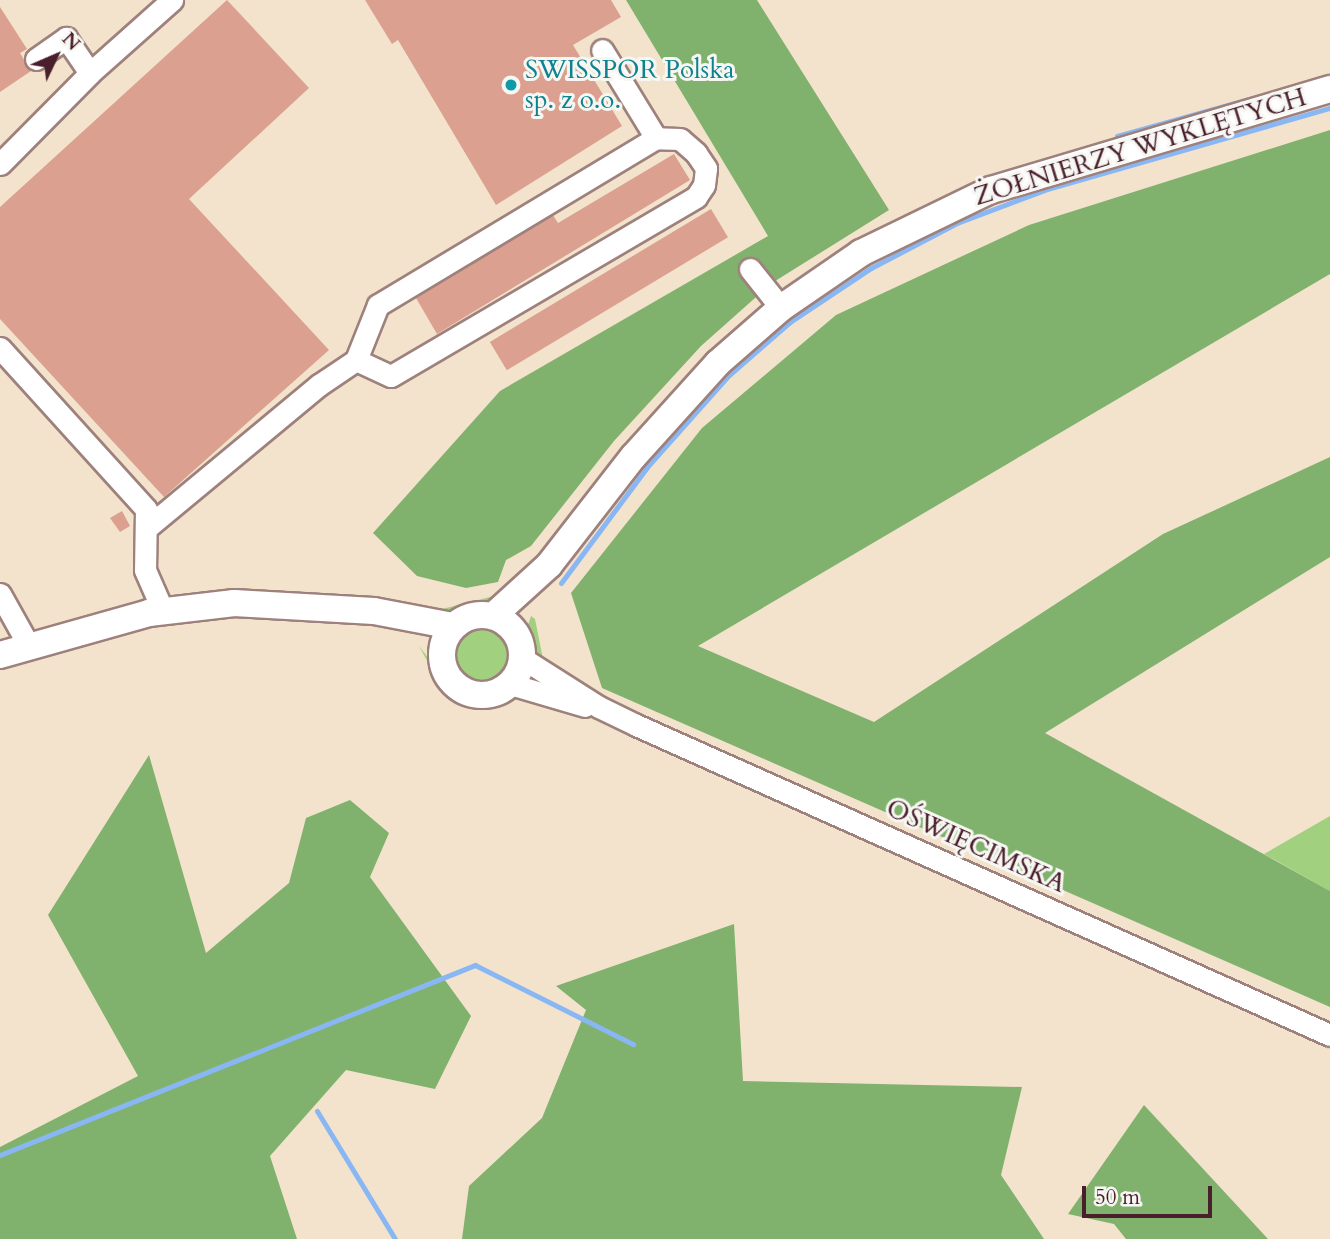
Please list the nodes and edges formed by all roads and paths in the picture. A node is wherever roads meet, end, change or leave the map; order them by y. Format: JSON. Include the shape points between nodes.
{"nodes":[{"id":1,"x":159,"y":4,"type":"edge"},
{"id":2,"x":602,"y":50,"type":"dead end"},
{"id":3,"x":36,"y":59,"type":"dead end"},
{"id":4,"x":90,"y":73,"type":"junction"},
{"id":5,"x":1330,"y":89,"type":"edge"},
{"id":6,"x":656,"y":138,"type":"junction"},
{"id":7,"x":0,"y":164,"type":"edge"},
{"id":8,"x":750,"y":269,"type":"dead end"},
{"id":9,"x":781,"y":308,"type":"junction"},
{"id":10,"x":0,"y":348,"type":"edge"},
{"id":11,"x":356,"y":360,"type":"junction"},
{"id":12,"x":149,"y":526,"type":"junction"},
{"id":13,"x":549,"y":565,"type":"junction"},
{"id":14,"x":0,"y":594,"type":"edge"},
{"id":15,"x":163,"y":611,"type":"junction"},
{"id":16,"x":360,"y":614,"type":"junction"},
{"id":17,"x":493,"y":616,"type":"junction"},
{"id":18,"x":453,"y":626,"type":"junction"},
{"id":19,"x":29,"y":646,"type":"junction"},
{"id":20,"x":519,"y":647,"type":"junction"},
{"id":21,"x":0,"y":654,"type":"edge"},
{"id":22,"x":441,"y":654,"type":"junction"},
{"id":23,"x":510,"y":684,"type":"junction"},
{"id":24,"x":599,"y":707,"type":"junction"},
{"id":25,"x":1330,"y":1035,"type":"edge"}],
"edges":[{"from":1,"to":4,"type":"street"},
{"from":2,"to":6,"type":"street"},
{"from":3,"to":4,"type":"street","via":[[65,38]]},
{"from":4,"to":7,"type":"street"},
{"from":5,"to":9,"type":"main road","name":"ŻOŁNIERZY WYKLĘTYCH","via":[[991,190],[862,253]]},
{"from":6,"to":11,"type":"street","via":[[378,305]]},
{"from":6,"to":11,"type":"street","via":[[680,139],[696,153],[706,168],[704,185],[696,197],[391,376]]},
{"from":8,"to":9,"type":"street"},
{"from":9,"to":13,"type":"main road","name":"ŻOŁNIERZY WYKLĘTYCH","via":[[681,401]]},
{"from":10,"to":12,"type":"street","via":[[146,509]]},
{"from":11,"to":12,"type":"street","via":[[319,385]]},
{"from":12,"to":15,"type":"street","via":[[145,570]]},
{"from":13,"to":17,"type":"main road","name":"ŻOŁNIERZY WYKLĘTYCH"},
{"from":13,"to":20,"type":"main road","name":"ŻOŁNIERZY WYKLĘTYCH"},
{"from":14,"to":19,"type":"street"},
{"from":15,"to":16,"type":"main road","via":[[278,603]]},
{"from":15,"to":19,"type":"main road"},
{"from":16,"to":18,"type":"main road","via":[[374,611]]},
{"from":16,"to":22,"type":"main road","via":[[433,646]]},
{"from":17,"to":18,"type":"main road","via":[[472,616]]},
{"from":17,"to":20,"type":"main road"},
{"from":18,"to":22,"type":"main road"},
{"from":19,"to":21,"type":"main road"},
{"from":20,"to":23,"type":"main road"},
{"from":20,"to":24,"type":"street","name":"OŚWIĘCIMSKA"},
{"from":22,"to":23,"type":"main road","via":[[450,680],[460,689],[485,695]]},
{"from":23,"to":24,"type":"street","name":"OŚWIĘCIMSKA"},
{"from":24,"to":25,"type":"street","name":"OŚWIĘCIMSKA"}]}
